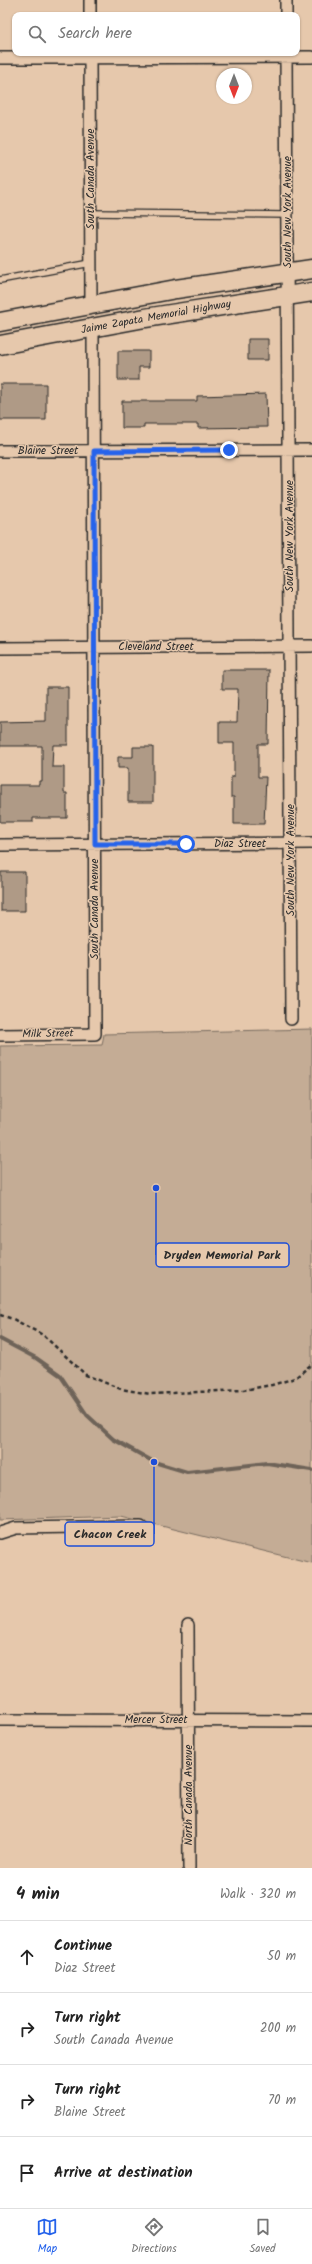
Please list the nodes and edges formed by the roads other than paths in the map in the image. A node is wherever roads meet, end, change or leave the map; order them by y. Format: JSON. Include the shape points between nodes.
{"nodes":[{"id":1,"x":90,"y":0,"type":"edge"},
{"id":2,"x":286,"y":0,"type":"edge"},
{"id":3,"x":90,"y":12,"type":"edge"},
{"id":4,"x":286,"y":12,"type":"edge"},
{"id":5,"x":60,"y":56,"type":"edge"},
{"id":6,"x":90,"y":56,"type":"edge"},
{"id":7,"x":286,"y":56,"type":"edge"},
{"id":8,"x":299,"y":56,"type":"edge"},
{"id":9,"x":312,"y":57,"type":"edge"},
{"id":10,"x":0,"y":58,"type":"edge"},
{"id":11,"x":91,"y":213,"type":"junction"},
{"id":12,"x":288,"y":215,"type":"junction"},
{"id":13,"x":91,"y":262,"type":"junction"},
{"id":14,"x":312,"y":269,"type":"edge"},
{"id":15,"x":288,"y":272,"type":"junction"},
{"id":16,"x":0,"y":280,"type":"edge"},
{"id":17,"x":312,"y":292,"type":"edge"},
{"id":18,"x":288,"y":295,"type":"junction"},
{"id":19,"x":91,"y":306,"type":"junction"},
{"id":20,"x":0,"y":322,"type":"edge"},
{"id":21,"x":93,"y":328,"type":"junction"},
{"id":22,"x":0,"y":332,"type":"edge"},
{"id":23,"x":0,"y":345,"type":"edge"},
{"id":24,"x":289,"y":450,"type":"junction"},
{"id":25,"x":312,"y":450,"type":"edge"},
{"id":26,"x":0,"y":451,"type":"edge"},
{"id":27,"x":94,"y":451,"type":"junction"},
{"id":28,"x":290,"y":646,"type":"junction"},
{"id":29,"x":312,"y":646,"type":"edge"},
{"id":30,"x":0,"y":648,"type":"edge"},
{"id":31,"x":93,"y":648,"type":"junction"},
{"id":32,"x":312,"y":843,"type":"edge"},
{"id":33,"x":95,"y":844,"type":"junction"},
{"id":34,"x":291,"y":844,"type":"junction"},
{"id":35,"x":0,"y":845,"type":"edge"},
{"id":36,"x":292,"y":1019,"type":"dead end"},
{"id":37,"x":95,"y":1034,"type":"joint"},
{"id":38,"x":0,"y":1035,"type":"edge"},
{"id":39,"x":141,"y":1526,"type":"dead end"},
{"id":40,"x":0,"y":1533,"type":"edge"},
{"id":41,"x":188,"y":1625,"type":"dead end"},
{"id":42,"x":0,"y":1720,"type":"edge"},
{"id":43,"x":189,"y":1720,"type":"junction"},
{"id":44,"x":312,"y":1721,"type":"edge"},
{"id":45,"x":189,"y":1868,"type":"edge"}],
"edges":[{"from":1,"to":3,"type":"street"},
{"from":2,"to":4,"type":"street"},
{"from":5,"to":10,"type":"street"},
{"from":6,"to":11,"type":"street","name":"South Canada Avenue"},
{"from":7,"to":12,"type":"street","name":"South New York Avenue"},
{"from":8,"to":9,"type":"street"},
{"from":11,"to":12,"type":"lane"},
{"from":11,"to":13,"type":"street","name":"South Canada Avenue"},
{"from":12,"to":15,"type":"street","name":"South New York Avenue"},
{"from":13,"to":16,"type":"lane"},
{"from":13,"to":19,"type":"street","name":"South Canada Avenue"},
{"from":14,"to":15,"type":"main road","name":"Jaime Zapata Memorial Highway"},
{"from":15,"to":18,"type":"street","name":"South New York Avenue"},
{"from":15,"to":19,"type":"main road","name":"Jaime Zapata Memorial Highway","via":[[176,289]]},
{"from":17,"to":18,"type":"main road","name":"Jaime Zapata Memorial Highway"},
{"from":18,"to":21,"type":"main road","name":"Jaime Zapata Memorial Highway"},
{"from":18,"to":24,"type":"street","name":"South New York Avenue"},
{"from":19,"to":20,"type":"main road","name":"Jaime Zapata Memorial Highway"},
{"from":19,"to":22,"type":"main road","via":[[39,325]]},
{"from":21,"to":23,"type":"main road","name":"Jaime Zapata Memorial Highway"},
{"from":21,"to":27,"type":"street","name":"South Canada Avenue"},
{"from":24,"to":25,"type":"street","name":"Blaine Street"},
{"from":24,"to":27,"type":"street","name":"Blaine Street"},
{"from":24,"to":28,"type":"street","name":"South New York Avenue"},
{"from":26,"to":27,"type":"street","name":"Blaine Street"},
{"from":27,"to":31,"type":"street","name":"South Canada Avenue"},
{"from":28,"to":29,"type":"street","name":"Cleveland Street"},
{"from":28,"to":31,"type":"street","name":"Cleveland Street"},
{"from":28,"to":34,"type":"street","name":"South New York Avenue"},
{"from":30,"to":31,"type":"street","name":"Cleveland Street"},
{"from":31,"to":33,"type":"street","name":"South Canada Avenue"},
{"from":32,"to":34,"type":"street","name":"Diaz Street"},
{"from":33,"to":34,"type":"street","name":"Diaz Street"},
{"from":33,"to":35,"type":"street","name":"Diaz Street"},
{"from":33,"to":37,"type":"street","name":"South Canada Avenue"},
{"from":34,"to":36,"type":"street","name":"South New York Avenue"},
{"from":37,"to":38,"type":"street","name":"Milk Street"},
{"from":39,"to":40,"type":"street","via":[[16,1528]]},
{"from":41,"to":43,"type":"street","name":"North Canada Avenue"},
{"from":42,"to":43,"type":"street","name":"Mercer Street"},
{"from":43,"to":44,"type":"street","name":"Mercer Street"},
{"from":43,"to":45,"type":"street","name":"North Canada Avenue"}]}
